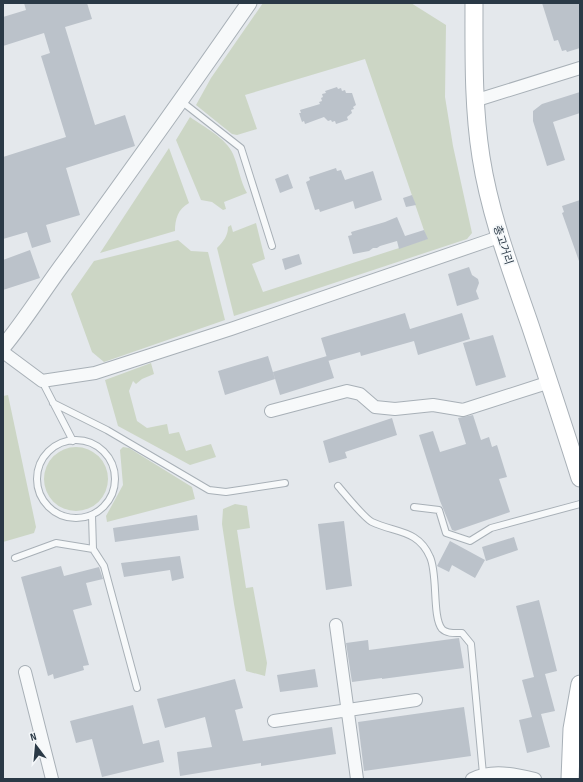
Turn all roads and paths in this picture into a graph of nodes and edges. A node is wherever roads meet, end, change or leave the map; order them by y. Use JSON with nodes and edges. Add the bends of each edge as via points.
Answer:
{"nodes":[{"id":1,"x":249,"y":3,"type":"edge"},
{"id":2,"x":474,"y":3,"type":"edge"},
{"id":3,"x":580,"y":68,"type":"edge"},
{"id":4,"x":181,"y":101,"type":"junction"},
{"id":5,"x":474,"y":101,"type":"junction"},
{"id":6,"x":499,"y":237,"type":"junction"},
{"id":7,"x":272,"y":246,"type":"dead end"},
{"id":8,"x":3,"y":347,"type":"edge"},
{"id":9,"x":3,"y":352,"type":"edge"},
{"id":10,"x":42,"y":381,"type":"junction"},
{"id":11,"x":550,"y":382,"type":"junction"},
{"id":12,"x":53,"y":403,"type":"junction"},
{"id":13,"x":271,"y":412,"type":"dead end"},
{"id":14,"x":73,"y":441,"type":"junction"},
{"id":15,"x":580,"y":478,"type":"edge"},
{"id":16,"x":285,"y":483,"type":"dead end"},
{"id":17,"x":338,"y":486,"type":"dead end"},
{"id":18,"x":580,"y":504,"type":"edge"},
{"id":19,"x":414,"y":507,"type":"dead end"},
{"id":20,"x":92,"y":514,"type":"junction"},
{"id":21,"x":93,"y":549,"type":"junction"},
{"id":22,"x":16,"y":558,"type":"dead end"},
{"id":23,"x":336,"y":625,"type":"dead end"},
{"id":24,"x":25,"y":672,"type":"dead end"},
{"id":25,"x":580,"y":684,"type":"edge"},
{"id":26,"x":137,"y":688,"type":"dead end"},
{"id":27,"x":416,"y":700,"type":"dead end"},
{"id":28,"x":348,"y":710,"type":"junction"},
{"id":29,"x":274,"y":721,"type":"dead end"},
{"id":30,"x":573,"y":771,"type":"edge"},
{"id":31,"x":483,"y":774,"type":"junction"},
{"id":32,"x":52,"y":779,"type":"edge"},
{"id":33,"x":357,"y":779,"type":"edge"},
{"id":34,"x":472,"y":779,"type":"edge"},
{"id":35,"x":535,"y":779,"type":"edge"}],
"edges":[{"from":1,"to":4,"type":"street"},
{"from":2,"to":5,"type":"main road","name":"총고거리"},
{"from":3,"to":5,"type":"street"},
{"from":4,"to":7,"type":"lane","via":[[241,148]]},
{"from":4,"to":8,"type":"street","via":[[27,318]]},
{"from":5,"to":6,"type":"main road","name":"총고거리","via":[[481,157]]},
{"from":6,"to":10,"type":"street","via":[[231,329],[102,370]]},
{"from":6,"to":11,"type":"main road","name":"총고거리"},
{"from":9,"to":10,"type":"street"},
{"from":10,"to":12,"type":"lane"},
{"from":11,"to":13,"type":"street","via":[[463,410],[433,405],[395,409],[375,407],[360,394],[347,391]]},
{"from":11,"to":15,"type":"main road","name":"총고거리"},
{"from":12,"to":14,"type":"lane"},
{"from":12,"to":16,"type":"lane","via":[[107,430],[209,490],[226,492]]},
{"from":14,"to":20,"type":"lane","via":[[84,441],[103,451],[114,469],[115,480],[111,496],[101,509]]},
{"from":14,"to":20,"type":"lane","via":[[62,443],[45,456],[38,471],[38,488],[46,503],[59,514],[81,518]]},
{"from":17,"to":31,"type":"lane","via":[[370,522],[417,538],[431,558],[436,586],[437,617],[442,629],[450,633],[462,633],[470,644]]},
{"from":18,"to":19,"type":"lane","via":[[491,528],[470,541],[446,533],[439,510]]},
{"from":20,"to":21,"type":"lane"},
{"from":21,"to":22,"type":"lane","via":[[56,543]]},
{"from":21,"to":26,"type":"lane","via":[[104,566]]},
{"from":23,"to":28,"type":"street"},
{"from":24,"to":32,"type":"street"},
{"from":25,"to":30,"type":"main road","via":[[572,729]]},
{"from":27,"to":28,"type":"street"},
{"from":28,"to":29,"type":"street"},
{"from":28,"to":33,"type":"street"},
{"from":31,"to":34,"type":"street"},
{"from":31,"to":35,"type":"street","via":[[512,773]]}]}
